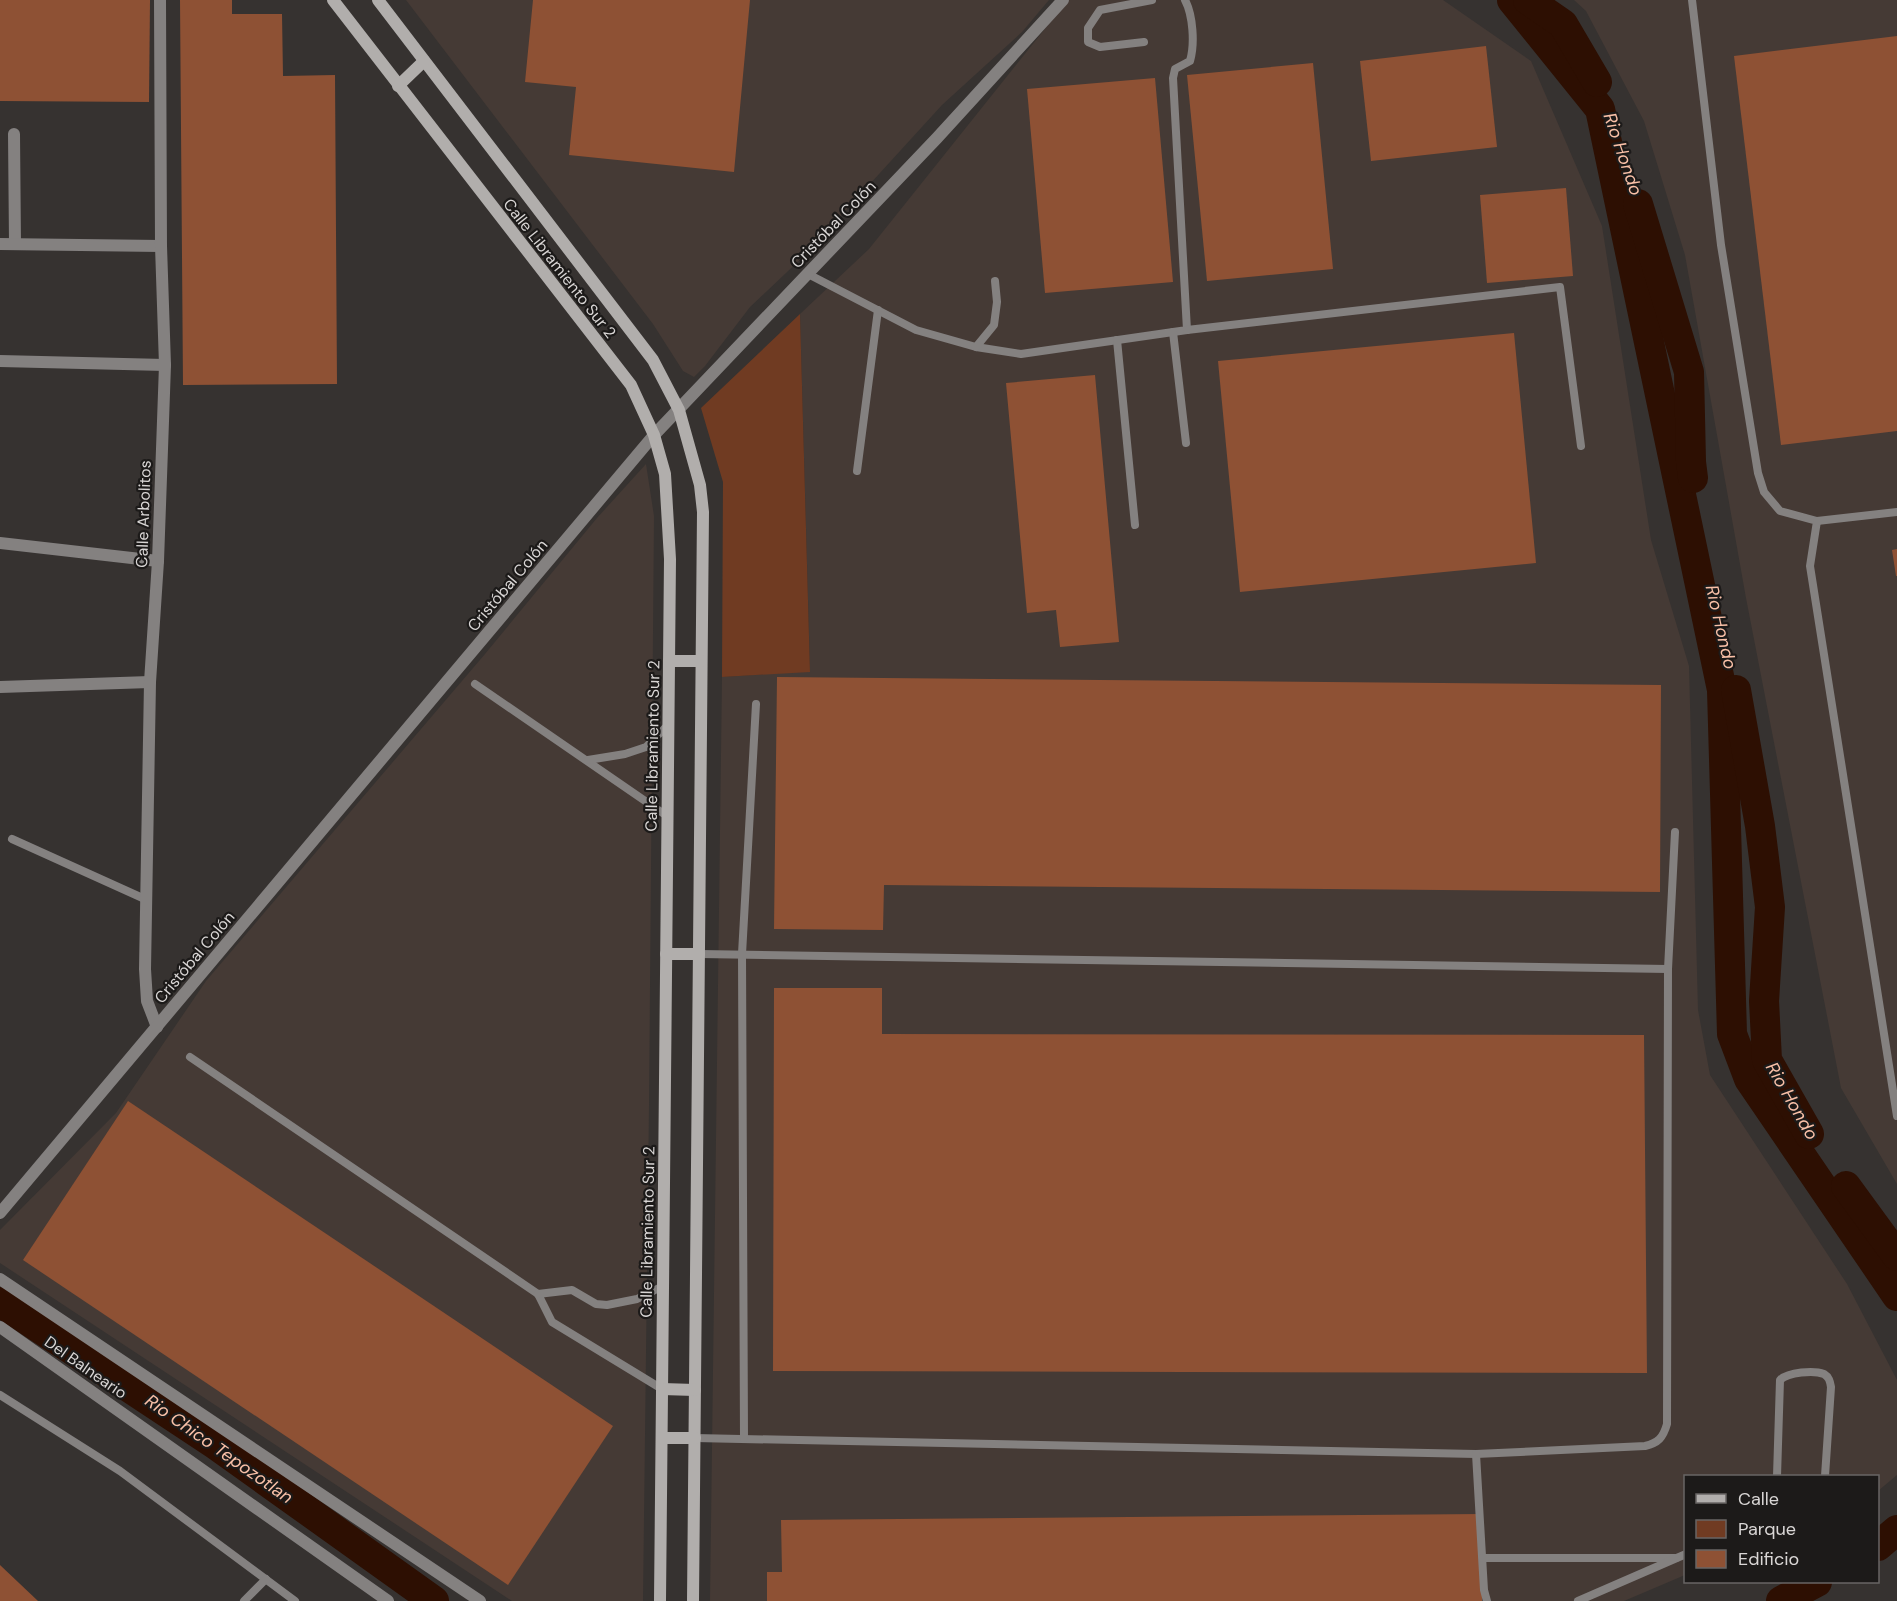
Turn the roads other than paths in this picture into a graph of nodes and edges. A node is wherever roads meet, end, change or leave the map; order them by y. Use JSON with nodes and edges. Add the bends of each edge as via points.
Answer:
{"nodes":[{"id":1,"x":160,"y":0,"type":"edge"},
{"id":2,"x":333,"y":0,"type":"edge"},
{"id":3,"x":378,"y":0,"type":"edge"},
{"id":4,"x":1063,"y":0,"type":"edge"},
{"id":5,"x":1152,"y":0,"type":"edge"},
{"id":6,"x":1185,"y":0,"type":"edge"},
{"id":7,"x":1692,"y":0,"type":"edge"},
{"id":8,"x":1144,"y":42,"type":"dead end"},
{"id":9,"x":424,"y":62,"type":"junction"},
{"id":10,"x":398,"y":86,"type":"junction"},
{"id":11,"x":14,"y":134,"type":"dead end"},
{"id":12,"x":0,"y":244,"type":"edge"},
{"id":13,"x":15,"y":244,"type":"junction"},
{"id":14,"x":161,"y":246,"type":"junction"},
{"id":15,"x":808,"y":274,"type":"junction"},
{"id":16,"x":995,"y":281,"type":"dead end"},
{"id":17,"x":878,"y":310,"type":"junction"},
{"id":18,"x":1187,"y":330,"type":"junction"},
{"id":19,"x":1173,"y":332,"type":"junction"},
{"id":20,"x":1118,"y":340,"type":"junction"},
{"id":21,"x":976,"y":347,"type":"junction"},
{"id":22,"x":0,"y":361,"type":"edge"},
{"id":23,"x":165,"y":364,"type":"junction"},
{"id":24,"x":679,"y":410,"type":"junction"},
{"id":25,"x":654,"y":435,"type":"junction"},
{"id":26,"x":1186,"y":443,"type":"dead end"},
{"id":27,"x":1581,"y":446,"type":"dead end"},
{"id":28,"x":857,"y":471,"type":"dead end"},
{"id":29,"x":1897,"y":512,"type":"edge"},
{"id":30,"x":1817,"y":521,"type":"junction"},
{"id":31,"x":1135,"y":525,"type":"dead end"},
{"id":32,"x":0,"y":543,"type":"edge"},
{"id":33,"x":158,"y":561,"type":"junction"},
{"id":34,"x":669,"y":661,"type":"junction"},
{"id":35,"x":701,"y":661,"type":"junction"},
{"id":36,"x":150,"y":682,"type":"junction"},
{"id":37,"x":476,"y":684,"type":"dead end"},
{"id":38,"x":0,"y":687,"type":"edge"},
{"id":39,"x":756,"y":704,"type":"dead end"},
{"id":40,"x":668,"y":725,"type":"junction"},
{"id":41,"x":588,"y":760,"type":"junction"},
{"id":42,"x":668,"y":816,"type":"junction"},
{"id":43,"x":1675,"y":832,"type":"dead end"},
{"id":44,"x":12,"y":839,"type":"dead end"},
{"id":45,"x":147,"y":900,"type":"junction"},
{"id":46,"x":666,"y":954,"type":"junction"},
{"id":47,"x":699,"y":954,"type":"junction"},
{"id":48,"x":742,"y":954,"type":"junction"},
{"id":49,"x":1668,"y":969,"type":"junction"},
{"id":50,"x":157,"y":1027,"type":"junction"},
{"id":51,"x":190,"y":1057,"type":"dead end"},
{"id":52,"x":1897,"y":1116,"type":"edge"},
{"id":53,"x":0,"y":1213,"type":"edge"},
{"id":54,"x":0,"y":1279,"type":"edge"},
{"id":55,"x":663,"y":1286,"type":"junction"},
{"id":56,"x":538,"y":1294,"type":"junction"},
{"id":57,"x":0,"y":1327,"type":"edge"},
{"id":58,"x":662,"y":1389,"type":"junction"},
{"id":59,"x":695,"y":1390,"type":"junction"},
{"id":60,"x":0,"y":1395,"type":"edge"},
{"id":61,"x":662,"y":1438,"type":"junction"},
{"id":62,"x":694,"y":1438,"type":"junction"},
{"id":63,"x":744,"y":1438,"type":"junction"},
{"id":64,"x":1476,"y":1454,"type":"junction"},
{"id":65,"x":1776,"y":1475,"type":"edge"},
{"id":66,"x":1825,"y":1475,"type":"edge"},
{"id":67,"x":1684,"y":1555,"type":"edge"},
{"id":68,"x":1483,"y":1558,"type":"junction"},
{"id":69,"x":1676,"y":1558,"type":"junction"},
{"id":70,"x":266,"y":1579,"type":"junction"},
{"id":71,"x":244,"y":1601,"type":"edge"},
{"id":72,"x":295,"y":1601,"type":"edge"},
{"id":73,"x":388,"y":1601,"type":"edge"},
{"id":74,"x":480,"y":1601,"type":"edge"},
{"id":75,"x":660,"y":1601,"type":"edge"},
{"id":76,"x":693,"y":1601,"type":"edge"},
{"id":77,"x":1487,"y":1601,"type":"edge"},
{"id":78,"x":1578,"y":1601,"type":"edge"}],
"edges":[{"from":1,"to":14,"type":"street","name":"Calle Arbolitos"},
{"from":2,"to":10,"type":"main road","name":"Calle Libramiento Sur 2"},
{"from":3,"to":9,"type":"main road","name":"Calle Libramiento Sur 2"},
{"from":4,"to":15,"type":"street","name":"Cristóbal Colón"},
{"from":5,"to":8,"type":"lane","via":[[1100,10],[1088,28],[1088,42],[1100,47]]},
{"from":6,"to":18,"type":"lane","via":[[1192,52],[1190,61],[1175,69],[1173,78]]},
{"from":7,"to":30,"type":"lane","via":[[1721,246],[1758,472],[1764,492],[1780,512]]},
{"from":9,"to":10,"type":"main road"},
{"from":9,"to":24,"type":"main road","name":"Calle Libramiento Sur 2","via":[[653,360]]},
{"from":10,"to":25,"type":"main road","name":"Calle Libramiento Sur 2","via":[[631,385]]},
{"from":11,"to":13,"type":"street"},
{"from":12,"to":13,"type":"street"},
{"from":13,"to":14,"type":"street"},
{"from":14,"to":23,"type":"street","name":"Calle Arbolitos"},
{"from":15,"to":17,"type":"lane"},
{"from":15,"to":24,"type":"street","name":"Cristóbal Colón"},
{"from":16,"to":21,"type":"lane","via":[[994,325]]},
{"from":17,"to":21,"type":"lane","via":[[916,330]]},
{"from":17,"to":28,"type":"lane"},
{"from":18,"to":19,"type":"lane"},
{"from":18,"to":27,"type":"lane","via":[[1560,287]]},
{"from":19,"to":20,"type":"lane"},
{"from":19,"to":26,"type":"lane"},
{"from":20,"to":21,"type":"lane","via":[[1021,354]]},
{"from":20,"to":31,"type":"lane"},
{"from":22,"to":23,"type":"street"},
{"from":23,"to":33,"type":"street","name":"Calle Arbolitos"},
{"from":24,"to":25,"type":"street","name":"Cristóbal Colón"},
{"from":24,"to":35,"type":"main road","name":"Calle Libramiento Sur 2","via":[[701,494]]},
{"from":25,"to":34,"type":"main road","name":"Calle Libramiento Sur 2","via":[[667,495]]},
{"from":25,"to":50,"type":"street","name":"Cristóbal Colón"},
{"from":29,"to":30,"type":"lane"},
{"from":30,"to":52,"type":"lane","via":[[1810,566]]},
{"from":32,"to":33,"type":"street"},
{"from":33,"to":36,"type":"street","name":"Calle Arbolitos"},
{"from":34,"to":35,"type":"main road"},
{"from":34,"to":40,"type":"main road","name":"Calle Libramiento Sur 2"},
{"from":35,"to":47,"type":"main road","name":"Calle Libramiento Sur 2"},
{"from":36,"to":38,"type":"street"},
{"from":36,"to":45,"type":"street","name":"Calle Arbolitos"},
{"from":37,"to":41,"type":"lane"},
{"from":39,"to":48,"type":"lane"},
{"from":40,"to":41,"type":"lane","via":[[646,747]]},
{"from":40,"to":42,"type":"main road","name":"Calle Libramiento Sur 2"},
{"from":41,"to":42,"type":"lane"},
{"from":42,"to":46,"type":"main road","name":"Calle Libramiento Sur 2"},
{"from":43,"to":49,"type":"lane"},
{"from":44,"to":45,"type":"lane"},
{"from":45,"to":50,"type":"street","name":"Calle Arbolitos","via":[[147,1001]]},
{"from":46,"to":47,"type":"main road"},
{"from":46,"to":55,"type":"main road","name":"Calle Libramiento Sur 2"},
{"from":47,"to":48,"type":"lane"},
{"from":47,"to":59,"type":"main road","name":"Calle Libramiento Sur 2"},
{"from":48,"to":49,"type":"lane"},
{"from":48,"to":63,"type":"lane"},
{"from":49,"to":64,"type":"lane","via":[[1664,1435],[1645,1446]]},
{"from":50,"to":53,"type":"street","name":"Cristóbal Colón"},
{"from":51,"to":56,"type":"lane"},
{"from":54,"to":74,"type":"street"},
{"from":55,"to":56,"type":"lane","via":[[637,1299],[607,1305],[596,1304],[572,1290]]},
{"from":55,"to":58,"type":"main road","name":"Calle Libramiento Sur 2"},
{"from":56,"to":58,"type":"lane","via":[[552,1322]]},
{"from":57,"to":73,"type":"street","name":"Del Balneario"},
{"from":58,"to":59,"type":"main road"},
{"from":58,"to":61,"type":"main road","name":"Calle Libramiento Sur 2"},
{"from":59,"to":62,"type":"main road","name":"Calle Libramiento Sur 2"},
{"from":60,"to":70,"type":"lane","via":[[120,1471]]},
{"from":61,"to":62,"type":"main road"},
{"from":61,"to":75,"type":"main road","name":"Calle Libramiento Sur 2"},
{"from":62,"to":63,"type":"lane"},
{"from":62,"to":76,"type":"main road","name":"Calle Libramiento Sur 2"},
{"from":63,"to":64,"type":"lane"},
{"from":64,"to":68,"type":"lane"},
{"from":65,"to":66,"type":"lane","via":[[1780,1380],[1791,1373],[1819,1373],[1830,1380],[1831,1387]]},
{"from":67,"to":69,"type":"lane"},
{"from":68,"to":69,"type":"lane"},
{"from":68,"to":77,"type":"lane"},
{"from":69,"to":78,"type":"lane"},
{"from":70,"to":71,"type":"lane"},
{"from":70,"to":72,"type":"lane"}]}
